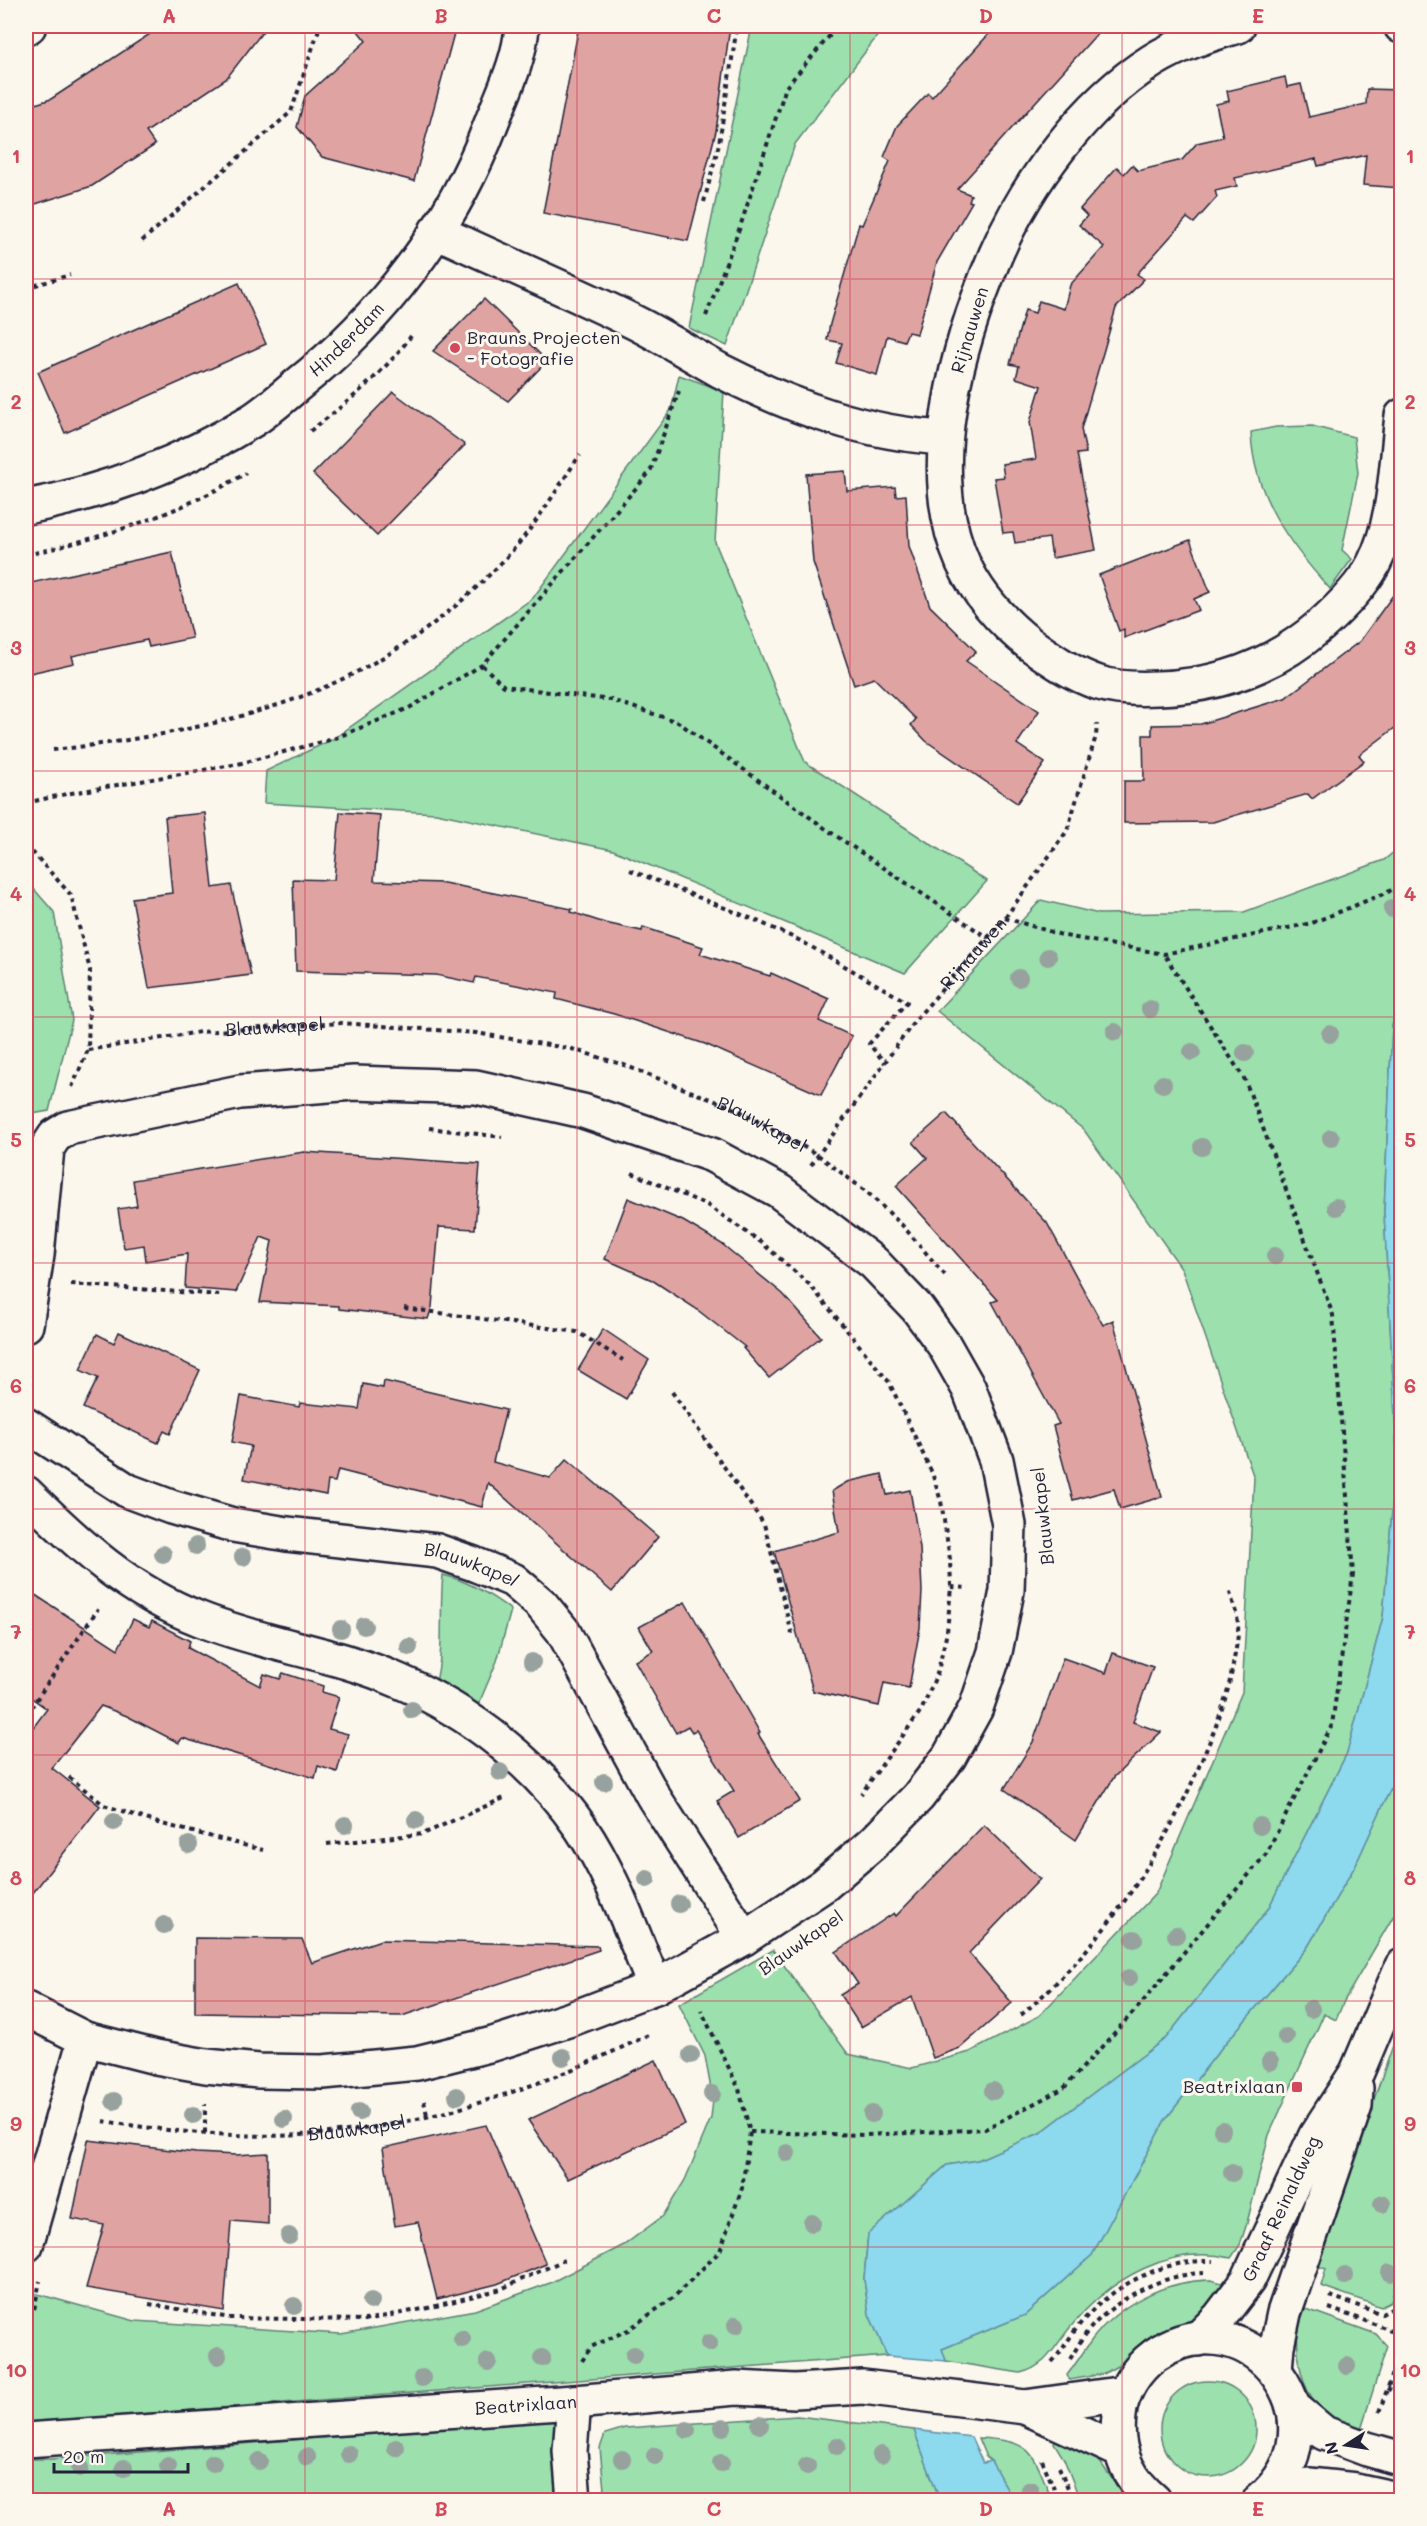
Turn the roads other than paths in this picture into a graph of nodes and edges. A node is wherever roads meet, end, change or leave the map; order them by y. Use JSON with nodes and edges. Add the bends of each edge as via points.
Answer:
{"nodes":[{"id":1,"x":29,"y":26,"type":"edge"},
{"id":2,"x":522,"y":26,"type":"edge"},
{"id":3,"x":1238,"y":26,"type":"edge"},
{"id":4,"x":26,"y":28,"type":"edge"},
{"id":5,"x":436,"y":231,"type":"junction"},
{"id":6,"x":1401,"y":416,"type":"edge"},
{"id":7,"x":945,"y":438,"type":"junction"},
{"id":8,"x":26,"y":507,"type":"edge"},
{"id":9,"x":26,"y":1325,"type":"edge"},
{"id":10,"x":26,"y":1425,"type":"edge"},
{"id":11,"x":26,"y":1493,"type":"edge"},
{"id":12,"x":744,"y":1938,"type":"junction"},
{"id":13,"x":1401,"y":1966,"type":"edge"},
{"id":14,"x":655,"y":1988,"type":"junction"},
{"id":15,"x":26,"y":2009,"type":"edge"},
{"id":16,"x":85,"y":2038,"type":"junction"},
{"id":17,"x":1357,"y":2072,"type":"junction"},
{"id":18,"x":26,"y":2245,"type":"edge"},
{"id":19,"x":1198,"y":2339,"type":"junction"},
{"id":20,"x":1275,"y":2370,"type":"junction"},
{"id":21,"x":1125,"y":2393,"type":"junction"},
{"id":22,"x":574,"y":2402,"type":"junction"},
{"id":23,"x":1017,"y":2406,"type":"junction"},
{"id":24,"x":1294,"y":2408,"type":"junction"},
{"id":25,"x":26,"y":2440,"type":"edge"},
{"id":26,"x":1120,"y":2451,"type":"junction"},
{"id":27,"x":1401,"y":2459,"type":"edge"},
{"id":28,"x":1266,"y":2495,"type":"edge"},
{"id":29,"x":574,"y":2500,"type":"edge"},
{"id":30,"x":1154,"y":2500,"type":"edge"},
{"id":31,"x":1401,"y":2500,"type":"edge"}],
"edges":[{"from":1,"to":4,"type":"street"},
{"from":2,"to":5,"type":"street","name":"Hinderdam","via":[[516,60],[482,148],[463,190]]},
{"from":3,"to":7,"type":"street","name":"Rijnauwen","via":[[1174,49],[1129,78],[1108,95],[1045,168],[1004,236],[970,316]]},
{"from":5,"to":7,"type":"street","via":[[556,284],[806,410],[908,436]]},
{"from":5,"to":8,"type":"street","name":"Hinderdam","via":[[369,321],[334,356],[255,419],[156,469]]},
{"from":6,"to":7,"type":"street","name":"Rijnauwen","via":[[1386,531],[1372,566],[1341,607],[1278,657],[1249,671],[1182,687],[1128,688],[1100,683],[1073,671],[1022,638],[998,616],[971,578],[954,534]]},
{"from":9,"to":12,"type":"street","name":"Blauwkapel","via":[[47,1148],[55,1136],[68,1128],[240,1092],[354,1083],[476,1087],[583,1111],[642,1130],[712,1155],[787,1197],[874,1263],[944,1345],[969,1389],[996,1460],[1009,1525],[1007,1591],[995,1652],[976,1708],[949,1757],[918,1797],[873,1843],[824,1885]]},
{"from":10,"to":12,"type":"street","name":"Blauwkapel","via":[[128,1491],[171,1507],[233,1525],[437,1551],[513,1580],[541,1604],[562,1631],[653,1796]]},
{"from":11,"to":14,"type":"street","via":[[77,1544],[119,1577],[199,1619],[399,1681],[485,1731],[531,1768],[580,1826],[606,1867]]},
{"from":12,"to":14,"type":"street","name":"Blauwkapel"},
{"from":13,"to":17,"type":"street","name":"Graaf Reinaldweg"},
{"from":14,"to":16,"type":"street","name":"Blauwkapel","via":[[493,2044],[417,2063],[322,2072],[206,2066]]},
{"from":15,"to":16,"type":"street","name":"Blauwkapel"},
{"from":16,"to":18,"type":"street"},
{"from":17,"to":19,"type":"street","name":"Graaf Reinaldweg","via":[[1316,2134],[1248,2280]]},
{"from":17,"to":20,"type":"street","name":"Graaf Reinaldweg","via":[[1355,2106],[1284,2313]]},
{"from":19,"to":20,"type":"street","via":[[1232,2342]]},
{"from":19,"to":21,"type":"street","via":[[1168,2348],[1149,2359]]},
{"from":20,"to":24,"type":"street"},
{"from":21,"to":23,"type":"street","name":"Beatrixlaan"},
{"from":21,"to":26,"type":"street","via":[[1118,2422]]},
{"from":22,"to":23,"type":"street","name":"Beatrixlaan","via":[[736,2388],[795,2391],[863,2387]]},
{"from":22,"to":25,"type":"street","name":"Beatrixlaan"},
{"from":22,"to":29,"type":"street","via":[[570,2451]]},
{"from":23,"to":26,"type":"street","name":"Beatrixlaan"},
{"from":24,"to":27,"type":"street","via":[[1324,2433]]},
{"from":24,"to":28,"type":"street","via":[[1297,2430],[1293,2452],[1285,2472]]},
{"from":26,"to":30,"type":"street","via":[[1136,2483]]},
{"from":28,"to":31,"type":"street","via":[[1309,2486],[1356,2490]]}]}
